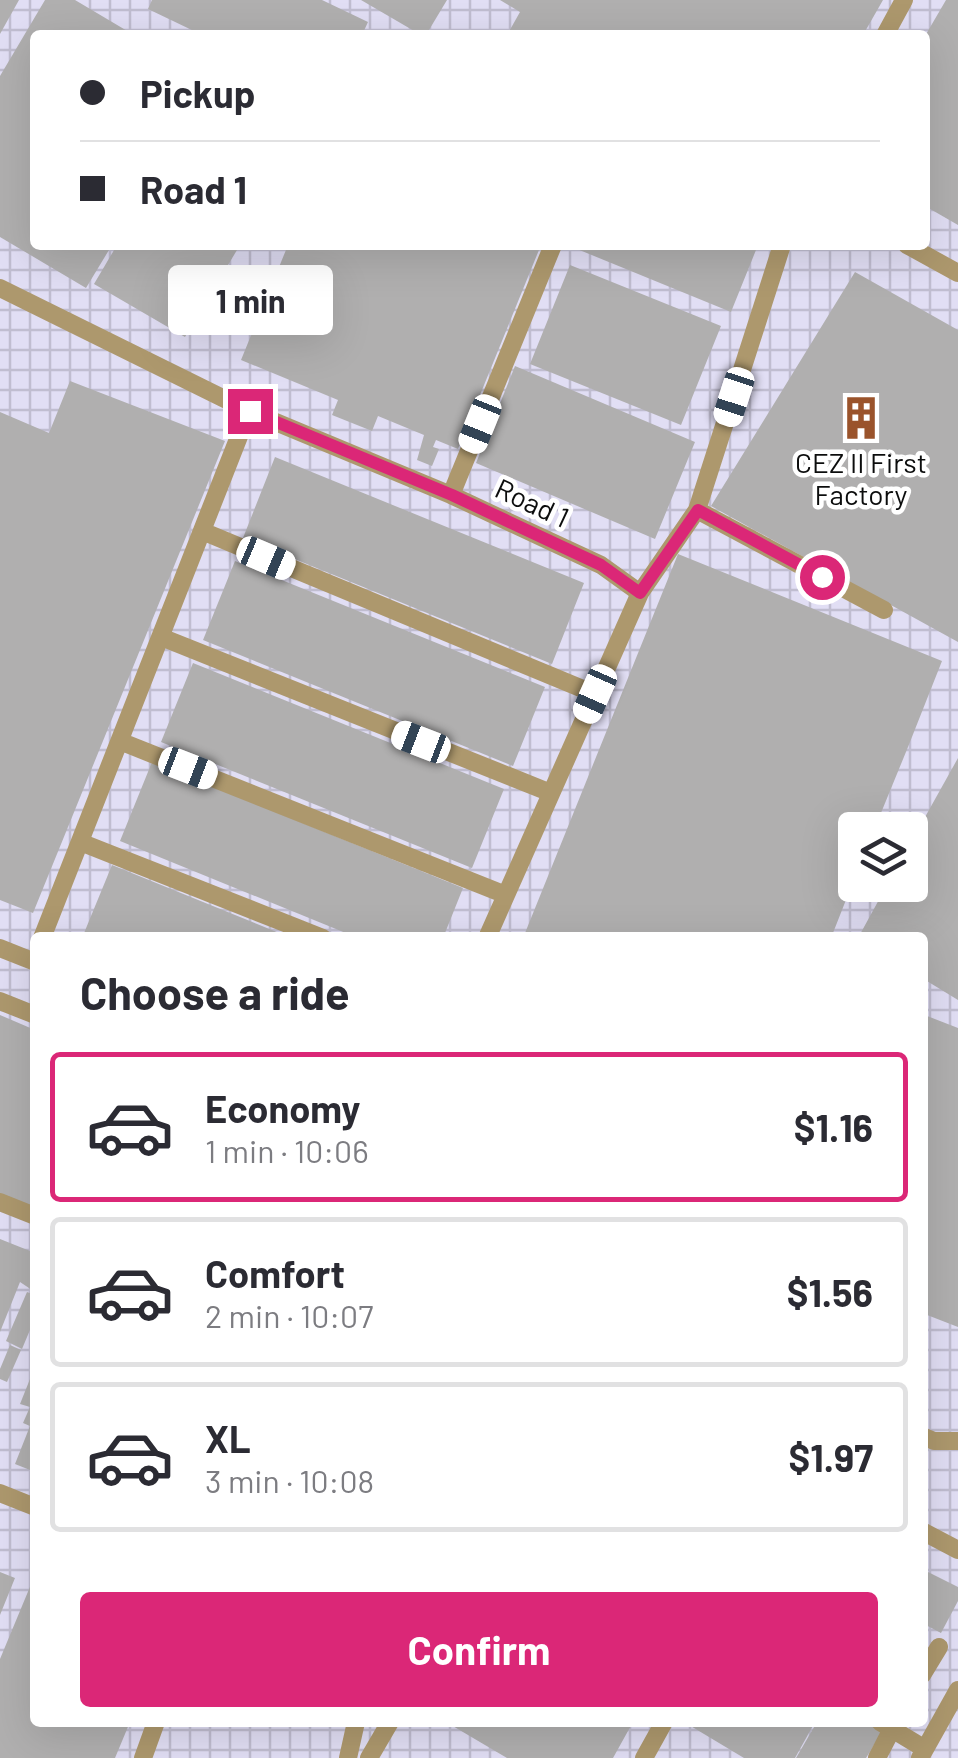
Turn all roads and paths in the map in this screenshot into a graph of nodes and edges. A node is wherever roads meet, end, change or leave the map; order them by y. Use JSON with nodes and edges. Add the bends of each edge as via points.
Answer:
{"nodes":[{"id":1,"x":904,"y":0,"type":"edge"},
{"id":2,"x":888,"y":30,"type":"edge"},
{"id":3,"x":551,"y":250,"type":"edge"},
{"id":4,"x":780,"y":250,"type":"edge"},
{"id":5,"x":916,"y":250,"type":"edge"},
{"id":6,"x":958,"y":274,"type":"edge"},
{"id":7,"x":0,"y":288,"type":"edge"},
{"id":8,"x":250,"y":411,"type":"junction"},
{"id":9,"x":452,"y":495,"type":"junction"},
{"id":10,"x":698,"y":510,"type":"junction"},
{"id":11,"x":202,"y":532,"type":"junction"},
{"id":12,"x":640,"y":593,"type":"junction"},
{"id":13,"x":884,"y":610,"type":"dead end"},
{"id":14,"x":161,"y":637,"type":"junction"},
{"id":15,"x":595,"y":694,"type":"junction"},
{"id":16,"x":122,"y":742,"type":"junction"},
{"id":17,"x":551,"y":793,"type":"junction"},
{"id":18,"x":80,"y":842,"type":"junction"},
{"id":19,"x":506,"y":895,"type":"junction"},
{"id":20,"x":44,"y":932,"type":"edge"},
{"id":21,"x":309,"y":932,"type":"edge"},
{"id":22,"x":490,"y":932,"type":"edge"},
{"id":23,"x":0,"y":948,"type":"edge"},
{"id":24,"x":30,"y":959,"type":"edge"},
{"id":25,"x":0,"y":1000,"type":"edge"},
{"id":26,"x":30,"y":1013,"type":"edge"},
{"id":27,"x":0,"y":1202,"type":"edge"},
{"id":28,"x":30,"y":1214,"type":"edge"},
{"id":29,"x":928,"y":1439,"type":"edge"},
{"id":30,"x":958,"y":1441,"type":"edge"},
{"id":31,"x":0,"y":1493,"type":"edge"},
{"id":32,"x":30,"y":1505,"type":"edge"},
{"id":33,"x":928,"y":1534,"type":"edge"},
{"id":34,"x":958,"y":1550,"type":"edge"},
{"id":35,"x":938,"y":1647,"type":"dead end"},
{"id":36,"x":928,"y":1664,"type":"edge"},
{"id":37,"x":958,"y":1690,"type":"edge"},
{"id":38,"x":154,"y":1727,"type":"edge"},
{"id":39,"x":355,"y":1727,"type":"edge"},
{"id":40,"x":387,"y":1727,"type":"edge"},
{"id":41,"x":661,"y":1727,"type":"edge"},
{"id":42,"x":888,"y":1727,"type":"edge"},
{"id":43,"x":891,"y":1727,"type":"edge"},
{"id":44,"x":923,"y":1753,"type":"edge"},
{"id":45,"x":142,"y":1758,"type":"edge"},
{"id":46,"x":348,"y":1758,"type":"edge"},
{"id":47,"x":369,"y":1758,"type":"edge"},
{"id":48,"x":644,"y":1758,"type":"edge"},
{"id":49,"x":876,"y":1758,"type":"edge"}],
"edges":[{"from":1,"to":2,"type":"street"},
{"from":3,"to":9,"type":"street"},
{"from":4,"to":10,"type":"street"},
{"from":5,"to":6,"type":"street"},
{"from":7,"to":8,"type":"street","name":"Road 1"},
{"from":8,"to":9,"type":"street","name":"Road 1"},
{"from":8,"to":11,"type":"street"},
{"from":9,"to":12,"type":"street","name":"Road 1","via":[[601,565]]},
{"from":10,"to":12,"type":"street"},
{"from":10,"to":13,"type":"street"},
{"from":11,"to":14,"type":"street"},
{"from":11,"to":15,"type":"street"},
{"from":12,"to":15,"type":"street"},
{"from":14,"to":16,"type":"street"},
{"from":14,"to":17,"type":"street"},
{"from":15,"to":17,"type":"street"},
{"from":16,"to":18,"type":"street"},
{"from":16,"to":19,"type":"street"},
{"from":17,"to":19,"type":"street"},
{"from":18,"to":20,"type":"street"},
{"from":18,"to":21,"type":"street"},
{"from":19,"to":22,"type":"street"},
{"from":23,"to":24,"type":"street"},
{"from":25,"to":26,"type":"street"},
{"from":27,"to":28,"type":"street"},
{"from":29,"to":30,"type":"street"},
{"from":31,"to":32,"type":"street"},
{"from":33,"to":34,"type":"street"},
{"from":35,"to":36,"type":"street"},
{"from":37,"to":44,"type":"street"},
{"from":38,"to":45,"type":"street"},
{"from":39,"to":46,"type":"street"},
{"from":40,"to":47,"type":"street"},
{"from":41,"to":48,"type":"street"},
{"from":42,"to":49,"type":"street"},
{"from":43,"to":44,"type":"street"}]}
